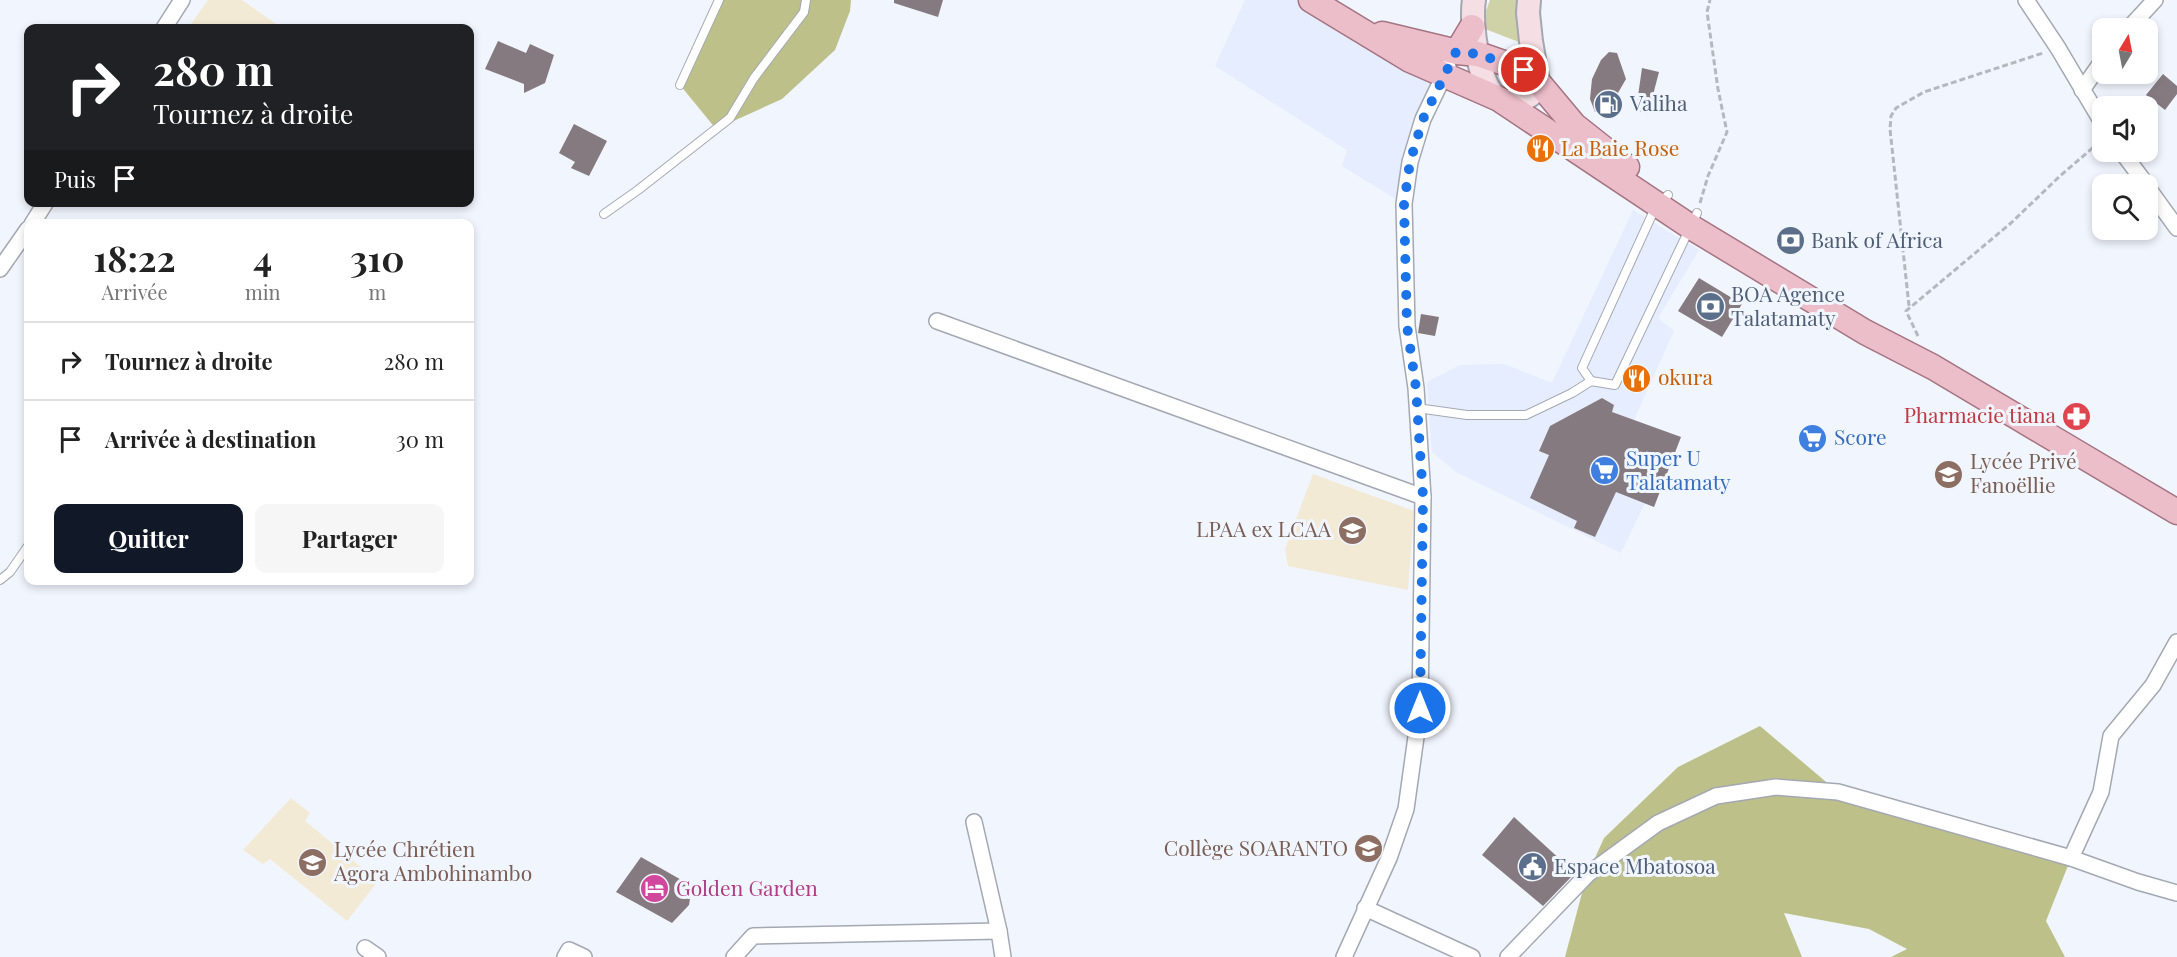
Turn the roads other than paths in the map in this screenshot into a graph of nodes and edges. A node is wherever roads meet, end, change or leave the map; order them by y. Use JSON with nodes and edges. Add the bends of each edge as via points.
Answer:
{"nodes":[{"id":1,"x":182,"y":0,"type":"edge"},
{"id":2,"x":719,"y":0,"type":"edge"},
{"id":3,"x":806,"y":0,"type":"edge"},
{"id":4,"x":1311,"y":0,"type":"edge"},
{"id":5,"x":1474,"y":0,"type":"edge"},
{"id":6,"x":1529,"y":0,"type":"edge"},
{"id":7,"x":2026,"y":0,"type":"edge"},
{"id":8,"x":2155,"y":0,"type":"edge"},
{"id":9,"x":2138,"y":18,"type":"edge"},
{"id":10,"x":167,"y":24,"type":"edge"},
{"id":11,"x":1354,"y":27,"type":"junction"},
{"id":12,"x":1472,"y":27,"type":"joint"},
{"id":13,"x":1467,"y":53,"type":"junction"},
{"id":14,"x":1443,"y":76,"type":"junction"},
{"id":15,"x":2092,"y":76,"type":"edge"},
{"id":16,"x":1538,"y":82,"type":"junction"},
{"id":17,"x":680,"y":85,"type":"dead end"},
{"id":18,"x":2082,"y":90,"type":"junction"},
{"id":19,"x":1499,"y":99,"type":"junction"},
{"id":20,"x":2092,"y":106,"type":"edge"},
{"id":21,"x":1662,"y":200,"type":"junction"},
{"id":22,"x":2158,"y":201,"type":"edge"},
{"id":23,"x":604,"y":214,"type":"dead end"},
{"id":24,"x":1694,"y":220,"type":"junction"},
{"id":25,"x":2177,"y":228,"type":"edge"},
{"id":26,"x":24,"y":235,"type":"edge"},
{"id":27,"x":0,"y":270,"type":"edge"},
{"id":28,"x":938,"y":321,"type":"dead end"},
{"id":29,"x":1591,"y":381,"type":"junction"},
{"id":30,"x":1417,"y":408,"type":"junction"},
{"id":31,"x":1423,"y":497,"type":"junction"},
{"id":32,"x":2177,"y":512,"type":"edge"},
{"id":33,"x":24,"y":552,"type":"edge"},
{"id":34,"x":0,"y":579,"type":"edge"},
{"id":35,"x":2177,"y":642,"type":"edge"},
{"id":36,"x":974,"y":822,"type":"dead end"},
{"id":37,"x":2071,"y":858,"type":"junction"},
{"id":38,"x":2177,"y":893,"type":"edge"},
{"id":39,"x":1365,"y":908,"type":"junction"},
{"id":40,"x":999,"y":931,"type":"junction"},
{"id":41,"x":365,"y":948,"type":"dead end"},
{"id":42,"x":378,"y":957,"type":"edge"},
{"id":43,"x":565,"y":957,"type":"edge"},
{"id":44,"x":584,"y":957,"type":"edge"},
{"id":45,"x":734,"y":957,"type":"edge"},
{"id":46,"x":1003,"y":957,"type":"edge"},
{"id":47,"x":1344,"y":957,"type":"edge"},
{"id":48,"x":1472,"y":957,"type":"edge"},
{"id":49,"x":1508,"y":957,"type":"edge"}],
"edges":[{"from":1,"to":10,"type":"street"},
{"from":2,"to":17,"type":"lane"},
{"from":3,"to":23,"type":"lane","via":[[804,12],[754,78],[730,118]]},
{"from":4,"to":11,"type":"main road"},
{"from":5,"to":12,"type":"main road"},
{"from":6,"to":16,"type":"main road"},
{"from":7,"to":18,"type":"street"},
{"from":8,"to":9,"type":"street"},
{"from":11,"to":13,"type":"main road"},
{"from":11,"to":14,"type":"main road"},
{"from":12,"to":13,"type":"main road"},
{"from":13,"to":14,"type":"street"},
{"from":13,"to":16,"type":"main road","via":[[1524,70]]},
{"from":13,"to":19,"type":"main road"},
{"from":14,"to":19,"type":"main road"},
{"from":14,"to":30,"type":"street","via":[[1423,119],[1410,162],[1404,204],[1407,326]]},
{"from":15,"to":18,"type":"street"},
{"from":16,"to":19,"type":"main road","via":[[1533,94],[1526,98]]},
{"from":16,"to":21,"type":"main road","via":[[1574,125]]},
{"from":18,"to":20,"type":"street"},
{"from":19,"to":21,"type":"main road"},
{"from":21,"to":24,"type":"main road"},
{"from":21,"to":29,"type":"lane","via":[[1582,368]]},
{"from":22,"to":25,"type":"street"},
{"from":24,"to":29,"type":"lane","via":[[1614,385]]},
{"from":24,"to":32,"type":"main road","via":[[1876,322],[1933,367]]},
{"from":26,"to":27,"type":"street"},
{"from":28,"to":31,"type":"street"},
{"from":29,"to":30,"type":"lane","via":[[1526,415],[1467,415]]},
{"from":30,"to":31,"type":"street"},
{"from":31,"to":39,"type":"street","via":[[1420,708],[1408,798],[1389,858]]},
{"from":33,"to":34,"type":"lane"},
{"from":35,"to":37,"type":"street","via":[[2153,685],[2111,736],[2101,792]]},
{"from":36,"to":40,"type":"street"},
{"from":37,"to":38,"type":"street"},
{"from":37,"to":49,"type":"street","via":[[1838,792],[1776,787],[1716,796],[1658,823],[1588,874]]},
{"from":39,"to":47,"type":"street"},
{"from":39,"to":48,"type":"street"},
{"from":40,"to":45,"type":"street","via":[[753,936]]},
{"from":40,"to":46,"type":"street"},
{"from":41,"to":42,"type":"street"},
{"from":43,"to":44,"type":"street","via":[[569,950]]}]}
